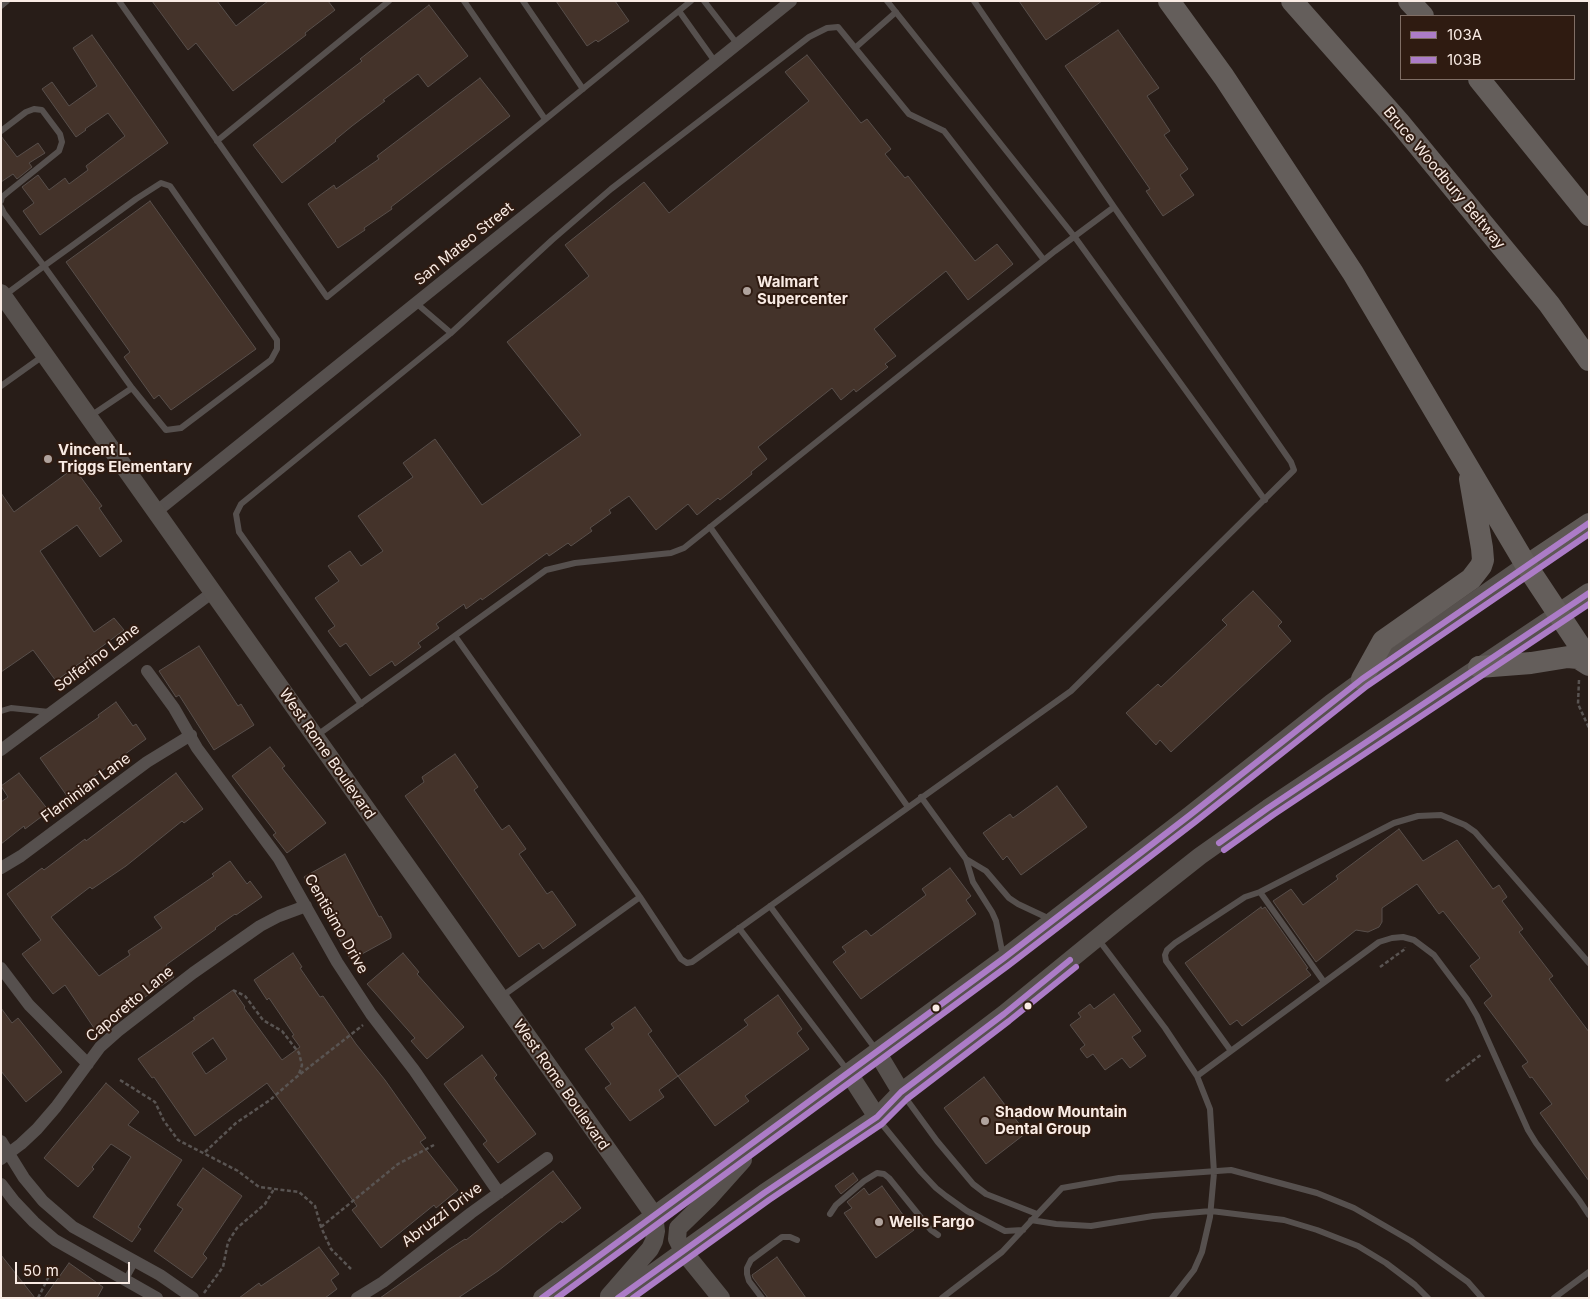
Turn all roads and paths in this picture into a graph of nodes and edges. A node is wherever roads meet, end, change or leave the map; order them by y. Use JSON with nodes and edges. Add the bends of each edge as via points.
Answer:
{"nodes":[{"id":1,"x":7,"y":1,"type":"edge"},
{"id":2,"x":119,"y":1,"type":"edge"},
{"id":3,"x":389,"y":1,"type":"edge"},
{"id":4,"x":464,"y":1,"type":"edge"},
{"id":5,"x":523,"y":1,"type":"edge"},
{"id":6,"x":691,"y":1,"type":"edge"},
{"id":7,"x":704,"y":1,"type":"edge"},
{"id":8,"x":791,"y":1,"type":"edge"},
{"id":9,"x":887,"y":1,"type":"edge"},
{"id":10,"x":974,"y":1,"type":"edge"},
{"id":11,"x":1169,"y":1,"type":"edge"},
{"id":12,"x":1292,"y":1,"type":"edge"},
{"id":13,"x":1409,"y":1,"type":"edge"},
{"id":14,"x":1,"y":6,"type":"edge"},
{"id":15,"x":678,"y":11,"type":"junction"},
{"id":16,"x":896,"y":12,"type":"junction"},
{"id":17,"x":1422,"y":15,"type":"edge"},
{"id":18,"x":738,"y":45,"type":"junction"},
{"id":19,"x":855,"y":48,"type":"junction"},
{"id":20,"x":716,"y":63,"type":"junction"},
{"id":21,"x":1480,"y":80,"type":"edge"},
{"id":22,"x":583,"y":89,"type":"junction"},
{"id":23,"x":545,"y":119,"type":"junction"},
{"id":24,"x":1,"y":131,"type":"edge"},
{"id":25,"x":217,"y":140,"type":"junction"},
{"id":26,"x":1,"y":201,"type":"edge"},
{"id":27,"x":1,"y":207,"type":"edge"},
{"id":28,"x":1114,"y":207,"type":"junction"},
{"id":29,"x":1589,"y":215,"type":"edge"},
{"id":30,"x":1074,"y":236,"type":"junction"},
{"id":31,"x":1044,"y":260,"type":"junction"},
{"id":32,"x":44,"y":266,"type":"junction"},
{"id":33,"x":2,"y":294,"type":"edge"},
{"id":34,"x":416,"y":304,"type":"junction"},
{"id":35,"x":451,"y":334,"type":"junction"},
{"id":36,"x":45,"y":354,"type":"junction"},
{"id":37,"x":1589,"y":360,"type":"edge"},
{"id":38,"x":1,"y":386,"type":"edge"},
{"id":39,"x":132,"y":388,"type":"junction"},
{"id":40,"x":89,"y":417,"type":"junction"},
{"id":41,"x":1467,"y":465,"type":"junction"},
{"id":42,"x":1265,"y":500,"type":"junction"},
{"id":43,"x":156,"y":512,"type":"junction"},
{"id":44,"x":1589,"y":523,"type":"edge"},
{"id":45,"x":710,"y":527,"type":"junction"},
{"id":46,"x":1526,"y":565,"type":"junction"},
{"id":47,"x":213,"y":592,"type":"junction"},
{"id":48,"x":1589,"y":593,"type":"edge"},
{"id":49,"x":1558,"y":614,"type":"junction"},
{"id":50,"x":455,"y":636,"type":"junction"},
{"id":51,"x":1479,"y":667,"type":"junction"},
{"id":52,"x":1585,"y":667,"type":"edge"},
{"id":53,"x":147,"y":671,"type":"dead end"},
{"id":54,"x":1362,"y":679,"type":"junction"},
{"id":55,"x":361,"y":704,"type":"junction"},
{"id":56,"x":1,"y":711,"type":"edge"},
{"id":57,"x":52,"y":712,"type":"junction"},
{"id":58,"x":1589,"y":728,"type":"edge"},
{"id":59,"x":190,"y":735,"type":"junction"},
{"id":60,"x":315,"y":737,"type":"junction"},
{"id":61,"x":1,"y":750,"type":"edge"},
{"id":62,"x":921,"y":797,"type":"junction"},
{"id":63,"x":908,"y":807,"type":"junction"},
{"id":64,"x":966,"y":859,"type":"junction"},
{"id":65,"x":1,"y":868,"type":"edge"},
{"id":66,"x":1260,"y":892,"type":"junction"},
{"id":67,"x":640,"y":897,"type":"junction"},
{"id":68,"x":306,"y":906,"type":"junction"},
{"id":69,"x":770,"y":906,"type":"junction"},
{"id":70,"x":1053,"y":920,"type":"junction"},
{"id":71,"x":739,"y":928,"type":"junction"},
{"id":72,"x":1097,"y":938,"type":"junction"},
{"id":73,"x":1004,"y":958,"type":"junction"},
{"id":74,"x":1589,"y":962,"type":"edge"},
{"id":75,"x":1,"y":968,"type":"edge"},
{"id":76,"x":1324,"y":982,"type":"junction"},
{"id":77,"x":234,"y":990,"type":"dead end"},
{"id":78,"x":500,"y":998,"type":"junction"},
{"id":79,"x":363,"y":1025,"type":"dead end"},
{"id":80,"x":1491,"y":1047,"type":"junction"},
{"id":81,"x":1231,"y":1051,"type":"junction"},
{"id":82,"x":877,"y":1052,"type":"junction"},
{"id":83,"x":88,"y":1064,"type":"junction"},
{"id":84,"x":848,"y":1072,"type":"junction"},
{"id":85,"x":298,"y":1075,"type":"junction"},
{"id":86,"x":1197,"y":1076,"type":"junction"},
{"id":87,"x":120,"y":1080,"type":"dead end"},
{"id":88,"x":1446,"y":1081,"type":"dead end"},
{"id":89,"x":901,"y":1092,"type":"junction"},
{"id":90,"x":877,"y":1117,"type":"junction"},
{"id":91,"x":765,"y":1135,"type":"junction"},
{"id":92,"x":1,"y":1141,"type":"edge"},
{"id":93,"x":434,"y":1145,"type":"dead end"},
{"id":94,"x":205,"y":1152,"type":"junction"},
{"id":95,"x":5,"y":1156,"type":"edge"},
{"id":96,"x":547,"y":1158,"type":"dead end"},
{"id":97,"x":1214,"y":1173,"type":"junction"},
{"id":98,"x":1,"y":1184,"type":"edge"},
{"id":99,"x":274,"y":1189,"type":"junction"},
{"id":100,"x":499,"y":1193,"type":"junction"},
{"id":101,"x":1211,"y":1210,"type":"junction"},
{"id":102,"x":830,"y":1214,"type":"dead end"},
{"id":103,"x":1037,"y":1214,"type":"junction"},
{"id":104,"x":654,"y":1215,"type":"junction"},
{"id":105,"x":1589,"y":1215,"type":"edge"},
{"id":106,"x":1031,"y":1220,"type":"junction"},
{"id":107,"x":322,"y":1228,"type":"junction"},
{"id":108,"x":1023,"y":1230,"type":"junction"},
{"id":109,"x":938,"y":1235,"type":"dead end"},
{"id":110,"x":797,"y":1240,"type":"dead end"},
{"id":111,"x":683,"y":1251,"type":"junction"},
{"id":112,"x":136,"y":1261,"type":"junction"},
{"id":113,"x":351,"y":1269,"type":"dead end"},
{"id":114,"x":52,"y":1270,"type":"dead end"},
{"id":115,"x":1589,"y":1272,"type":"edge"},
{"id":116,"x":126,"y":1279,"type":"junction"},
{"id":117,"x":198,"y":1296,"type":"edge"},
{"id":118,"x":38,"y":1298,"type":"edge"},
{"id":119,"x":156,"y":1298,"type":"edge"},
{"id":120,"x":357,"y":1298,"type":"edge"},
{"id":121,"x":542,"y":1298,"type":"edge"},
{"id":122,"x":608,"y":1298,"type":"edge"},
{"id":123,"x":618,"y":1298,"type":"edge"},
{"id":124,"x":721,"y":1298,"type":"edge"},
{"id":125,"x":762,"y":1298,"type":"edge"},
{"id":126,"x":942,"y":1298,"type":"edge"},
{"id":127,"x":1172,"y":1298,"type":"edge"},
{"id":128,"x":1428,"y":1298,"type":"edge"},
{"id":129,"x":1482,"y":1298,"type":"edge"},
{"id":130,"x":1554,"y":1298,"type":"edge"}],
"edges":[{"from":1,"to":14,"type":"lane"},
{"from":2,"to":25,"type":"lane"},
{"from":3,"to":25,"type":"lane"},
{"from":4,"to":23,"type":"lane"},
{"from":5,"to":22,"type":"lane"},
{"from":6,"to":15,"type":"lane"},
{"from":7,"to":18,"type":"lane"},
{"from":8,"to":18,"type":"street","name":"San Mateo Street"},
{"from":9,"to":16,"type":"lane"},
{"from":10,"to":28,"type":"lane"},
{"from":11,"to":41,"type":"highway","via":[[1229,84],[1353,274]]},
{"from":12,"to":37,"type":"highway","name":"Bruce Woodbury Beltway","via":[[1405,129],[1549,304]]},
{"from":13,"to":17,"type":"highway"},
{"from":15,"to":20,"type":"lane"},
{"from":15,"to":22,"type":"lane"},
{"from":16,"to":19,"type":"lane"},
{"from":16,"to":30,"type":"lane"},
{"from":18,"to":20,"type":"street","name":"San Mateo Street"},
{"from":19,"to":31,"type":"lane","via":[[909,114],[944,131]]},
{"from":19,"to":35,"type":"lane","via":[[838,27],[827,28],[809,37],[611,189]]},
{"from":20,"to":34,"type":"street","name":"San Mateo Street"},
{"from":21,"to":29,"type":"highway"},
{"from":22,"to":23,"type":"lane"},
{"from":23,"to":25,"type":"lane","via":[[327,297]]},
{"from":24,"to":26,"type":"lane","via":[[26,112],[42,110],[60,134],[62,142],[59,151]]},
{"from":27,"to":32,"type":"lane"},
{"from":28,"to":30,"type":"lane"},
{"from":28,"to":42,"type":"lane","via":[[1291,462],[1294,470]]},
{"from":30,"to":31,"type":"lane"},
{"from":30,"to":42,"type":"lane"},
{"from":31,"to":45,"type":"lane"},
{"from":32,"to":33,"type":"lane"},
{"from":32,"to":39,"type":"lane"},
{"from":32,"to":39,"type":"lane","via":[[161,183],[170,186],[277,340],[278,348],[271,360],[181,428],[166,430]]},
{"from":33,"to":36,"type":"main road","name":"West Rome Boulevard"},
{"from":34,"to":35,"type":"lane"},
{"from":34,"to":43,"type":"street","name":"San Mateo Street"},
{"from":35,"to":55,"type":"lane","via":[[241,504],[236,514],[239,532]]},
{"from":36,"to":38,"type":"lane"},
{"from":36,"to":40,"type":"main road","name":"West Rome Boulevard"},
{"from":39,"to":40,"type":"lane"},
{"from":40,"to":43,"type":"main road","name":"West Rome Boulevard"},
{"from":41,"to":46,"type":"highway"},
{"from":41,"to":54,"type":"highway","via":[[1482,548],[1481,566],[1472,579],[1383,641]]},
{"from":42,"to":62,"type":"lane","via":[[1071,691]]},
{"from":43,"to":47,"type":"main road","name":"West Rome Boulevard"},
{"from":44,"to":46,"type":"main road"},
{"from":45,"to":50,"type":"lane","via":[[684,548],[671,553],[575,563],[546,570]]},
{"from":45,"to":63,"type":"lane"},
{"from":46,"to":49,"type":"highway"},
{"from":46,"to":54,"type":"main road"},
{"from":47,"to":57,"type":"street","name":"Solferino Lane"},
{"from":47,"to":60,"type":"main road","name":"West Rome Boulevard"},
{"from":48,"to":49,"type":"main road"},
{"from":49,"to":51,"type":"main road"},
{"from":49,"to":52,"type":"highway"},
{"from":50,"to":55,"type":"lane"},
{"from":50,"to":67,"type":"lane"},
{"from":51,"to":52,"type":"highway","via":[[1531,664],[1568,657],[1578,658]]},
{"from":51,"to":72,"type":"main road","via":[[1261,813],[1186,867]]},
{"from":52,"to":58,"type":"path","via":[[1578,704]]},
{"from":53,"to":59,"type":"street","name":"Centisimo Drive"},
{"from":54,"to":70,"type":"main road"},
{"from":55,"to":60,"type":"lane"},
{"from":56,"to":57,"type":"lane","via":[[11,708]]},
{"from":57,"to":61,"type":"street","name":"Solferino Lane"},
{"from":59,"to":65,"type":"street","name":"Flaminian Lane","via":[[147,762]]},
{"from":59,"to":68,"type":"street","name":"Centisimo Drive","via":[[279,859]]},
{"from":60,"to":78,"type":"main road","name":"West Rome Boulevard"},
{"from":62,"to":63,"type":"lane"},
{"from":62,"to":64,"type":"lane"},
{"from":63,"to":69,"type":"lane"},
{"from":64,"to":70,"type":"lane","via":[[986,872],[1009,898]]},
{"from":64,"to":73,"type":"lane","via":[[972,882],[996,921]]},
{"from":66,"to":74,"type":"lane","via":[[1394,822],[1441,815],[1465,824],[1475,832]]},
{"from":66,"to":76,"type":"lane"},
{"from":66,"to":81,"type":"lane","via":[[1245,897],[1174,943],[1165,955],[1166,961]]},
{"from":67,"to":71,"type":"lane","via":[[681,959],[687,963]]},
{"from":67,"to":78,"type":"lane"},
{"from":68,"to":83,"type":"street","name":"Caporetto Lane","via":[[260,926],[193,973],[118,1031],[100,1047]]},
{"from":68,"to":100,"type":"street","name":"Centisimo Drive","via":[[371,1014],[420,1077]]},
{"from":69,"to":71,"type":"lane"},
{"from":69,"to":82,"type":"lane"},
{"from":70,"to":73,"type":"main road"},
{"from":71,"to":84,"type":"lane"},
{"from":72,"to":86,"type":"lane","via":[[1166,1028]]},
{"from":72,"to":89,"type":"main road"},
{"from":73,"to":82,"type":"main road"},
{"from":75,"to":83,"type":"street","via":[[29,1005]]},
{"from":76,"to":80,"type":"lane","via":[[1379,942],[1403,937],[1414,940],[1434,955],[1468,999]]},
{"from":76,"to":81,"type":"lane"},
{"from":77,"to":85,"type":"path","via":[[245,996],[263,1020],[282,1031],[299,1053],[302,1065]]},
{"from":78,"to":104,"type":"main road","name":"West Rome Boulevard"},
{"from":79,"to":85,"type":"path"},
{"from":80,"to":88,"type":"path"},
{"from":80,"to":105,"type":"lane","via":[[1536,1143]]},
{"from":81,"to":86,"type":"lane"},
{"from":82,"to":84,"type":"main road"},
{"from":82,"to":89,"type":"main road"},
{"from":83,"to":95,"type":"street","name":"Caporetto Lane","via":[[37,1129]]},
{"from":84,"to":90,"type":"main road"},
{"from":84,"to":91,"type":"main road"},
{"from":85,"to":94,"type":"path","via":[[270,1100],[236,1123]]},
{"from":86,"to":97,"type":"lane","via":[[1210,1108]]},
{"from":87,"to":94,"type":"path","via":[[154,1102],[178,1140]]},
{"from":89,"to":90,"type":"main road"},
{"from":89,"to":103,"type":"lane","via":[[973,1184],[986,1194]]},
{"from":90,"to":108,"type":"lane","via":[[921,1172],[946,1196],[1006,1231]]},
{"from":90,"to":111,"type":"main road"},
{"from":91,"to":104,"type":"main road"},
{"from":91,"to":111,"type":"main road","via":[[678,1228],[677,1239]]},
{"from":92,"to":95,"type":"street"},
{"from":93,"to":107,"type":"path","via":[[398,1164]]},
{"from":94,"to":99,"type":"path","via":[[259,1187]]},
{"from":95,"to":112,"type":"street","via":[[43,1201],[73,1227]]},
{"from":96,"to":100,"type":"street","name":"Abruzzi Drive"},
{"from":97,"to":101,"type":"lane"},
{"from":97,"to":103,"type":"lane","via":[[1119,1178],[1062,1188]]},
{"from":97,"to":129,"type":"lane","via":[[1231,1170],[1317,1193],[1354,1208],[1412,1240],[1468,1282]]},
{"from":98,"to":116,"type":"street","via":[[34,1222],[55,1240]]},
{"from":99,"to":107,"type":"path","via":[[298,1192],[314,1206]]},
{"from":99,"to":117,"type":"path","via":[[265,1204],[237,1228],[228,1242],[223,1267]]},
{"from":100,"to":120,"type":"street","name":"Abruzzi Drive","via":[[383,1282]]},
{"from":101,"to":106,"type":"lane","via":[[1091,1226]]},
{"from":101,"to":127,"type":"lane","via":[[1202,1252],[1194,1270]]},
{"from":101,"to":128,"type":"lane","via":[[1284,1220],[1358,1246],[1415,1284]]},
{"from":102,"to":109,"type":"lane","via":[[864,1181],[877,1173],[884,1174]]},
{"from":103,"to":106,"type":"lane"},
{"from":104,"to":121,"type":"main road"},
{"from":104,"to":122,"type":"main road","via":[[656,1231],[650,1249]]},
{"from":106,"to":108,"type":"lane"},
{"from":107,"to":113,"type":"path","via":[[331,1249]]},
{"from":108,"to":126,"type":"lane","via":[[1002,1252]]},
{"from":110,"to":125,"type":"lane","via":[[782,1237],[751,1260],[747,1268],[749,1281]]},
{"from":111,"to":123,"type":"main road"},
{"from":111,"to":124,"type":"main road"},
{"from":112,"to":116,"type":"lane"},
{"from":112,"to":117,"type":"street"},
{"from":114,"to":118,"type":"path"},
{"from":115,"to":130,"type":"lane"},
{"from":116,"to":119,"type":"street"}]}
